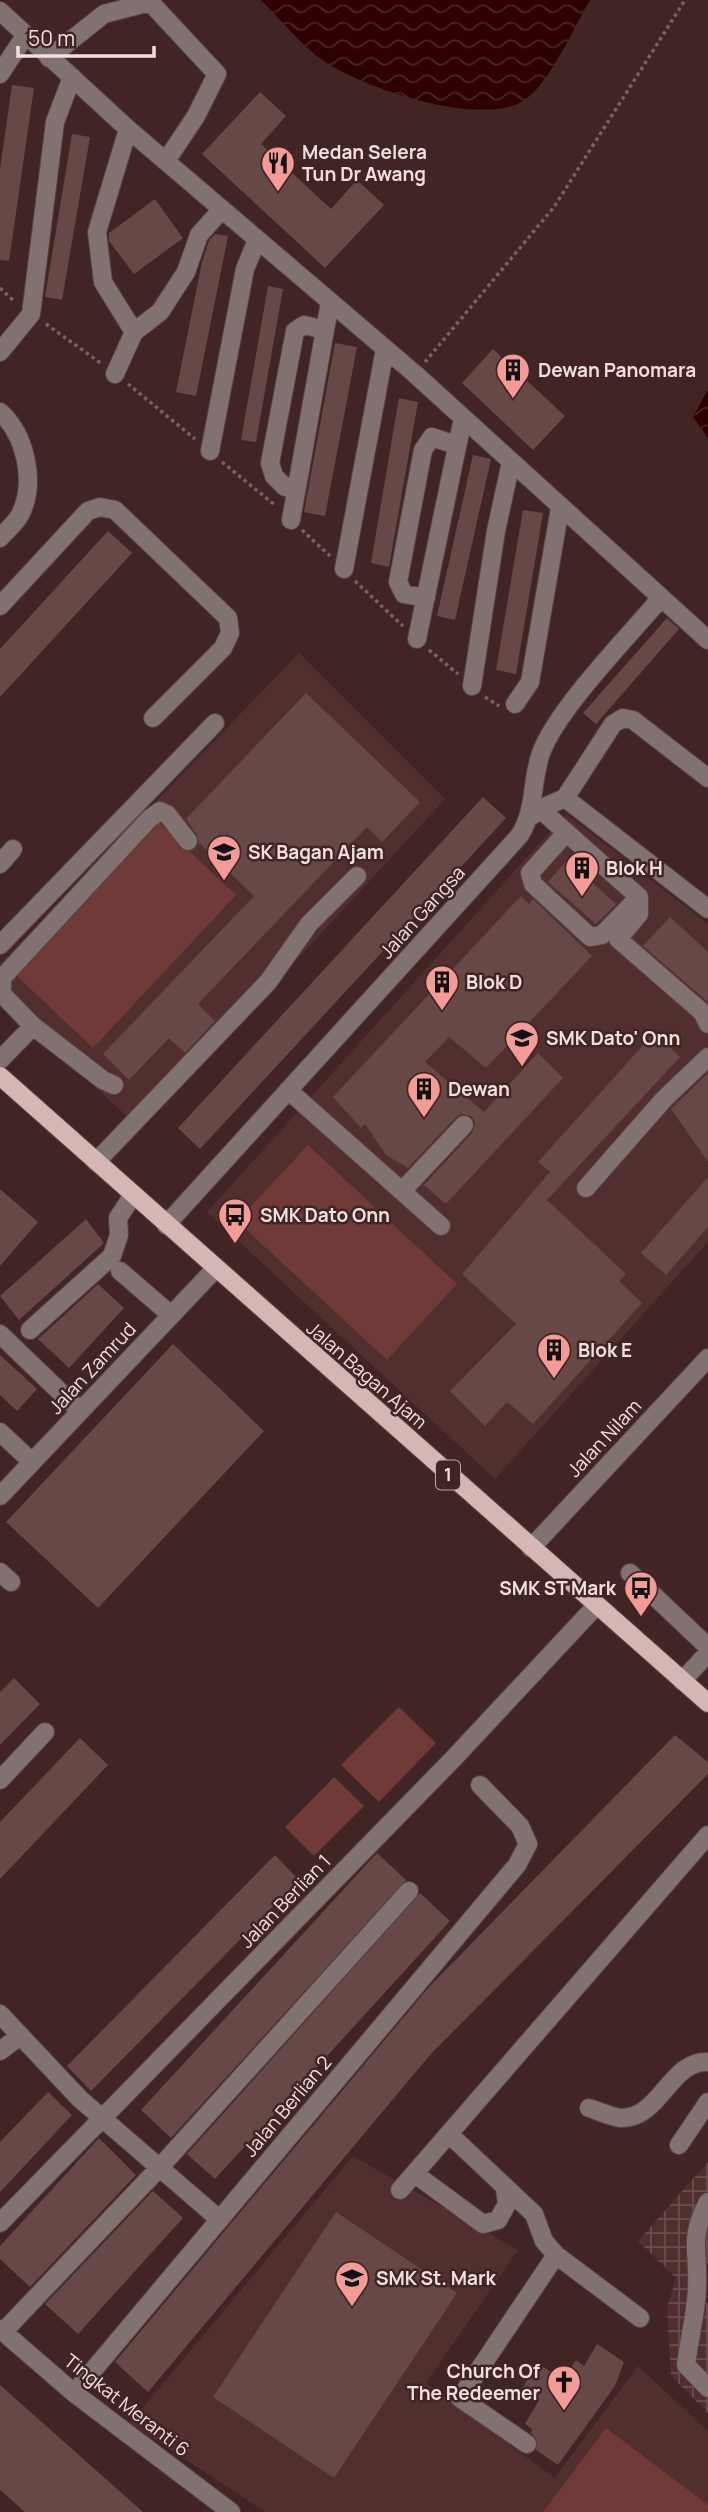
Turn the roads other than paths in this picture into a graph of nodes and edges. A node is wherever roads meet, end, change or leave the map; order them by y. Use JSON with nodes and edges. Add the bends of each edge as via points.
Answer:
{"nodes":[{"id":1,"x":0,"y":11,"type":"edge"},
{"id":2,"x":25,"y":36,"type":"junction"},
{"id":3,"x":49,"y":58,"type":"junction"},
{"id":4,"x":0,"y":74,"type":"edge"},
{"id":5,"x":72,"y":77,"type":"junction"},
{"id":6,"x":128,"y":129,"type":"junction"},
{"id":7,"x":166,"y":162,"type":"junction"},
{"id":8,"x":222,"y":209,"type":"junction"},
{"id":9,"x":257,"y":240,"type":"junction"},
{"id":10,"x":330,"y":302,"type":"junction"},
{"id":11,"x":325,"y":330,"type":"junction"},
{"id":12,"x":134,"y":332,"type":"junction"},
{"id":13,"x":385,"y":349,"type":"junction"},
{"id":14,"x":0,"y":352,"type":"edge"},
{"id":15,"x":115,"y":374,"type":"road end"},
{"id":16,"x":463,"y":418,"type":"junction"},
{"id":17,"x":4,"y":423,"type":"edge"},
{"id":18,"x":456,"y":445,"type":"junction"},
{"id":19,"x":210,"y":452,"type":"road end"},
{"id":20,"x":511,"y":462,"type":"junction"},
{"id":21,"x":297,"y":486,"type":"junction"},
{"id":22,"x":560,"y":508,"type":"junction"},
{"id":23,"x":291,"y":520,"type":"road end"},
{"id":24,"x":0,"y":538,"type":"edge"},
{"id":25,"x":344,"y":569,"type":"road end"},
{"id":26,"x":426,"y":598,"type":"junction"},
{"id":27,"x":660,"y":599,"type":"junction"},
{"id":28,"x":0,"y":606,"type":"edge"},
{"id":29,"x":417,"y":639,"type":"road end"},
{"id":30,"x":708,"y":640,"type":"edge"},
{"id":31,"x":472,"y":686,"type":"road end"},
{"id":32,"x":515,"y":704,"type":"road end"},
{"id":33,"x":153,"y":718,"type":"dead end"},
{"id":34,"x":215,"y":723,"type":"dead end"},
{"id":35,"x":708,"y":779,"type":"edge"},
{"id":36,"x":565,"y":798,"type":"junction"},
{"id":37,"x":535,"y":813,"type":"junction"},
{"id":38,"x":565,"y":834,"type":"junction"},
{"id":39,"x":188,"y":841,"type":"dead end"},
{"id":40,"x":13,"y":849,"type":"dead end"},
{"id":41,"x":0,"y":864,"type":"edge"},
{"id":42,"x":357,"y":876,"type":"dead end"},
{"id":43,"x":639,"y":897,"type":"junction"},
{"id":44,"x":708,"y":909,"type":"edge"},
{"id":45,"x":0,"y":945,"type":"edge"},
{"id":46,"x":708,"y":1024,"type":"edge"},
{"id":47,"x":33,"y":1026,"type":"junction"},
{"id":48,"x":708,"y":1056,"type":"edge"},
{"id":49,"x":0,"y":1060,"type":"edge"},
{"id":50,"x":0,"y":1076,"type":"edge"},
{"id":51,"x":114,"y":1085,"type":"dead end"},
{"id":52,"x":288,"y":1090,"type":"junction"},
{"id":53,"x":464,"y":1125,"type":"dead end"},
{"id":54,"x":96,"y":1162,"type":"junction"},
{"id":55,"x":586,"y":1188,"type":"dead end"},
{"id":56,"x":402,"y":1191,"type":"junction"},
{"id":57,"x":133,"y":1195,"type":"junction"},
{"id":58,"x":166,"y":1225,"type":"junction"},
{"id":59,"x":441,"y":1226,"type":"dead end"},
{"id":60,"x":215,"y":1269,"type":"junction"},
{"id":61,"x":120,"y":1271,"type":"dead end"},
{"id":62,"x":171,"y":1315,"type":"junction"},
{"id":63,"x":30,"y":1330,"type":"dead end"},
{"id":64,"x":0,"y":1334,"type":"edge"},
{"id":65,"x":708,"y":1358,"type":"edge"},
{"id":66,"x":80,"y":1411,"type":"junction"},
{"id":67,"x":0,"y":1432,"type":"edge"},
{"id":68,"x":32,"y":1462,"type":"junction"},
{"id":69,"x":0,"y":1496,"type":"edge"},
{"id":70,"x":531,"y":1548,"type":"junction"},
{"id":71,"x":630,"y":1573,"type":"dead end"},
{"id":72,"x":596,"y":1605,"type":"junction"},
{"id":73,"x":708,"y":1647,"type":"edge"},
{"id":74,"x":708,"y":1653,"type":"edge"},
{"id":75,"x":682,"y":1681,"type":"junction"},
{"id":76,"x":708,"y":1703,"type":"edge"},
{"id":77,"x":45,"y":1732,"type":"dead end"},
{"id":78,"x":0,"y":1780,"type":"edge"},
{"id":79,"x":480,"y":1785,"type":"dead end"},
{"id":80,"x":708,"y":1835,"type":"edge"},
{"id":81,"x":409,"y":1891,"type":"dead end"},
{"id":82,"x":0,"y":2014,"type":"edge"},
{"id":83,"x":20,"y":2036,"type":"junction"},
{"id":84,"x":0,"y":2051,"type":"edge"},
{"id":85,"x":708,"y":2062,"type":"edge"},
{"id":86,"x":708,"y":2102,"type":"edge"},
{"id":87,"x":589,"y":2108,"type":"dead end"},
{"id":88,"x":104,"y":2116,"type":"junction"},
{"id":89,"x":449,"y":2134,"type":"junction"},
{"id":90,"x":679,"y":2145,"type":"dead end"},
{"id":91,"x":160,"y":2167,"type":"junction"},
{"id":92,"x":415,"y":2174,"type":"junction"},
{"id":93,"x":505,"y":2189,"type":"junction"},
{"id":94,"x":400,"y":2190,"type":"dead end"},
{"id":95,"x":708,"y":2202,"type":"edge"},
{"id":96,"x":219,"y":2219,"type":"junction"},
{"id":97,"x":0,"y":2223,"type":"edge"},
{"id":98,"x":701,"y":2240,"type":"edge"},
{"id":99,"x":556,"y":2255,"type":"junction"},
{"id":100,"x":640,"y":2318,"type":"dead end"},
{"id":101,"x":1,"y":2330,"type":"edge"},
{"id":102,"x":708,"y":2388,"type":"edge"},
{"id":103,"x":74,"y":2393,"type":"junction"},
{"id":104,"x":527,"y":2444,"type":"dead end"},
{"id":105,"x":231,"y":2512,"type":"edge"}],
"edges":[{"from":1,"to":2,"type":"street"},
{"from":2,"to":3,"type":"street"},
{"from":2,"to":4,"type":"street"},
{"from":3,"to":5,"type":"street"},
{"from":3,"to":7,"type":"street","via":[[104,15],[150,2],[217,74]]},
{"from":5,"to":6,"type":"street"},
{"from":5,"to":14,"type":"street","via":[[55,122],[31,314]]},
{"from":6,"to":7,"type":"street"},
{"from":6,"to":12,"type":"street","via":[[97,232],[103,282]]},
{"from":7,"to":8,"type":"street"},
{"from":8,"to":9,"type":"street"},
{"from":8,"to":12,"type":"street","via":[[199,235],[186,272],[160,312]]},
{"from":9,"to":10,"type":"street"},
{"from":9,"to":19,"type":"street","via":[[245,270]]},
{"from":10,"to":11,"type":"street"},
{"from":10,"to":13,"type":"street"},
{"from":11,"to":21,"type":"street"},
{"from":11,"to":21,"type":"street","via":[[304,325],[295,331],[270,463],[274,476],[285,486]]},
{"from":12,"to":15,"type":"street"},
{"from":13,"to":16,"type":"street"},
{"from":13,"to":25,"type":"street"},
{"from":16,"to":18,"type":"street"},
{"from":16,"to":20,"type":"street"},
{"from":17,"to":24,"type":"street","via":[[22,444],[27,472],[25,501]]},
{"from":18,"to":26,"type":"street"},
{"from":18,"to":26,"type":"street","via":[[432,437],[423,450],[398,582],[404,594]]},
{"from":20,"to":22,"type":"street"},
{"from":20,"to":31,"type":"street"},
{"from":21,"to":23,"type":"street"},
{"from":22,"to":27,"type":"street"},
{"from":22,"to":32,"type":"street","via":[[530,682]]},
{"from":26,"to":29,"type":"street"},
{"from":27,"to":30,"type":"street"},
{"from":27,"to":37,"type":"street","name":"Jalan Gangsa","via":[[570,706],[541,752]]},
{"from":28,"to":33,"type":"street","via":[[88,511],[100,507],[115,510],[228,618],[230,633],[223,648]]},
{"from":34,"to":45,"type":"street"},
{"from":35,"to":36,"type":"street","via":[[633,720],[623,718],[614,723]]},
{"from":36,"to":37,"type":"street"},
{"from":36,"to":44,"type":"street"},
{"from":37,"to":38,"type":"street"},
{"from":37,"to":52,"type":"street","name":"Jalan Gangsa"},
{"from":38,"to":43,"type":"street"},
{"from":38,"to":43,"type":"street","via":[[530,873],[533,884],[590,937],[602,935]]},
{"from":39,"to":47,"type":"street","via":[[167,814],[160,811],[149,819],[2,978],[2,994]]},
{"from":40,"to":41,"type":"street"},
{"from":42,"to":54,"type":"street","via":[[309,923],[268,982]]},
{"from":43,"to":46,"type":"street","via":[[639,914],[618,939],[702,1012]]},
{"from":47,"to":49,"type":"street"},
{"from":47,"to":51,"type":"street"},
{"from":48,"to":55,"type":"street"},
{"from":50,"to":54,"type":"main road","name":"Jalan Bagan Ajam","number":"1"},
{"from":52,"to":56,"type":"street"},
{"from":52,"to":58,"type":"street","name":"Jalan Gangsa"},
{"from":53,"to":56,"type":"street"},
{"from":54,"to":57,"type":"main road","name":"Jalan Bagan Ajam","number":"1"},
{"from":56,"to":59,"type":"street"},
{"from":57,"to":58,"type":"main road","name":"Jalan Bagan Ajam","number":"1"},
{"from":57,"to":63,"type":"street","via":[[118,1219],[112,1256]]},
{"from":58,"to":60,"type":"main road","name":"Jalan Bagan Ajam","number":"1"},
{"from":60,"to":62,"type":"street","name":"Jalan Zamrud"},
{"from":60,"to":70,"type":"main road","name":"Jalan Bagan Ajam","number":"1"},
{"from":61,"to":62,"type":"street"},
{"from":62,"to":66,"type":"street","name":"Jalan Zamrud"},
{"from":64,"to":66,"type":"street"},
{"from":65,"to":70,"type":"street","name":"Jalan Nilam"},
{"from":66,"to":68,"type":"street","name":"Jalan Zamrud"},
{"from":67,"to":68,"type":"street"},
{"from":68,"to":69,"type":"street","name":"Jalan Zamrud"},
{"from":70,"to":72,"type":"main road","name":"Jalan Bagan Ajam","number":"1"},
{"from":71,"to":73,"type":"street"},
{"from":72,"to":75,"type":"main road","name":"Jalan Bagan Ajam","number":"1"},
{"from":72,"to":88,"type":"street","name":"Jalan Berlian 1","via":[[461,1751]]},
{"from":74,"to":75,"type":"street"},
{"from":75,"to":76,"type":"main road","name":"Jalan Bagan Ajam","number":"1"},
{"from":77,"to":78,"type":"street"},
{"from":79,"to":96,"type":"street","name":"Jalan Berlian 2","via":[[520,1826],[528,1844],[517,1865]]},
{"from":80,"to":89,"type":"street"},
{"from":81,"to":91,"type":"street"},
{"from":82,"to":83,"type":"street"},
{"from":83,"to":84,"type":"street"},
{"from":83,"to":88,"type":"street","via":[[80,2099]]},
{"from":85,"to":87,"type":"street","via":[[687,2068],[648,2109],[632,2116],[619,2118]]},
{"from":86,"to":90,"type":"street"},
{"from":88,"to":91,"type":"street"},
{"from":88,"to":97,"type":"street","name":"Jalan Berlian 1"},
{"from":89,"to":92,"type":"street"},
{"from":89,"to":93,"type":"street"},
{"from":91,"to":96,"type":"street"},
{"from":91,"to":101,"type":"street"},
{"from":92,"to":93,"type":"street","via":[[483,2224],[498,2220],[507,2204]]},
{"from":92,"to":94,"type":"street"},
{"from":93,"to":99,"type":"street","via":[[534,2214],[544,2241]]},
{"from":95,"to":98,"type":"street","via":[[697,2223]]},
{"from":96,"to":103,"type":"street","name":"Jalan Berlian 2"},
{"from":98,"to":102,"type":"street","via":[[686,2365]]},
{"from":99,"to":100,"type":"street"},
{"from":99,"to":104,"type":"street","via":[[460,2398]]},
{"from":101,"to":103,"type":"street","name":"Tingkat Meranti 6"},
{"from":103,"to":105,"type":"street","name":"Tingkat Meranti 6"}]}
